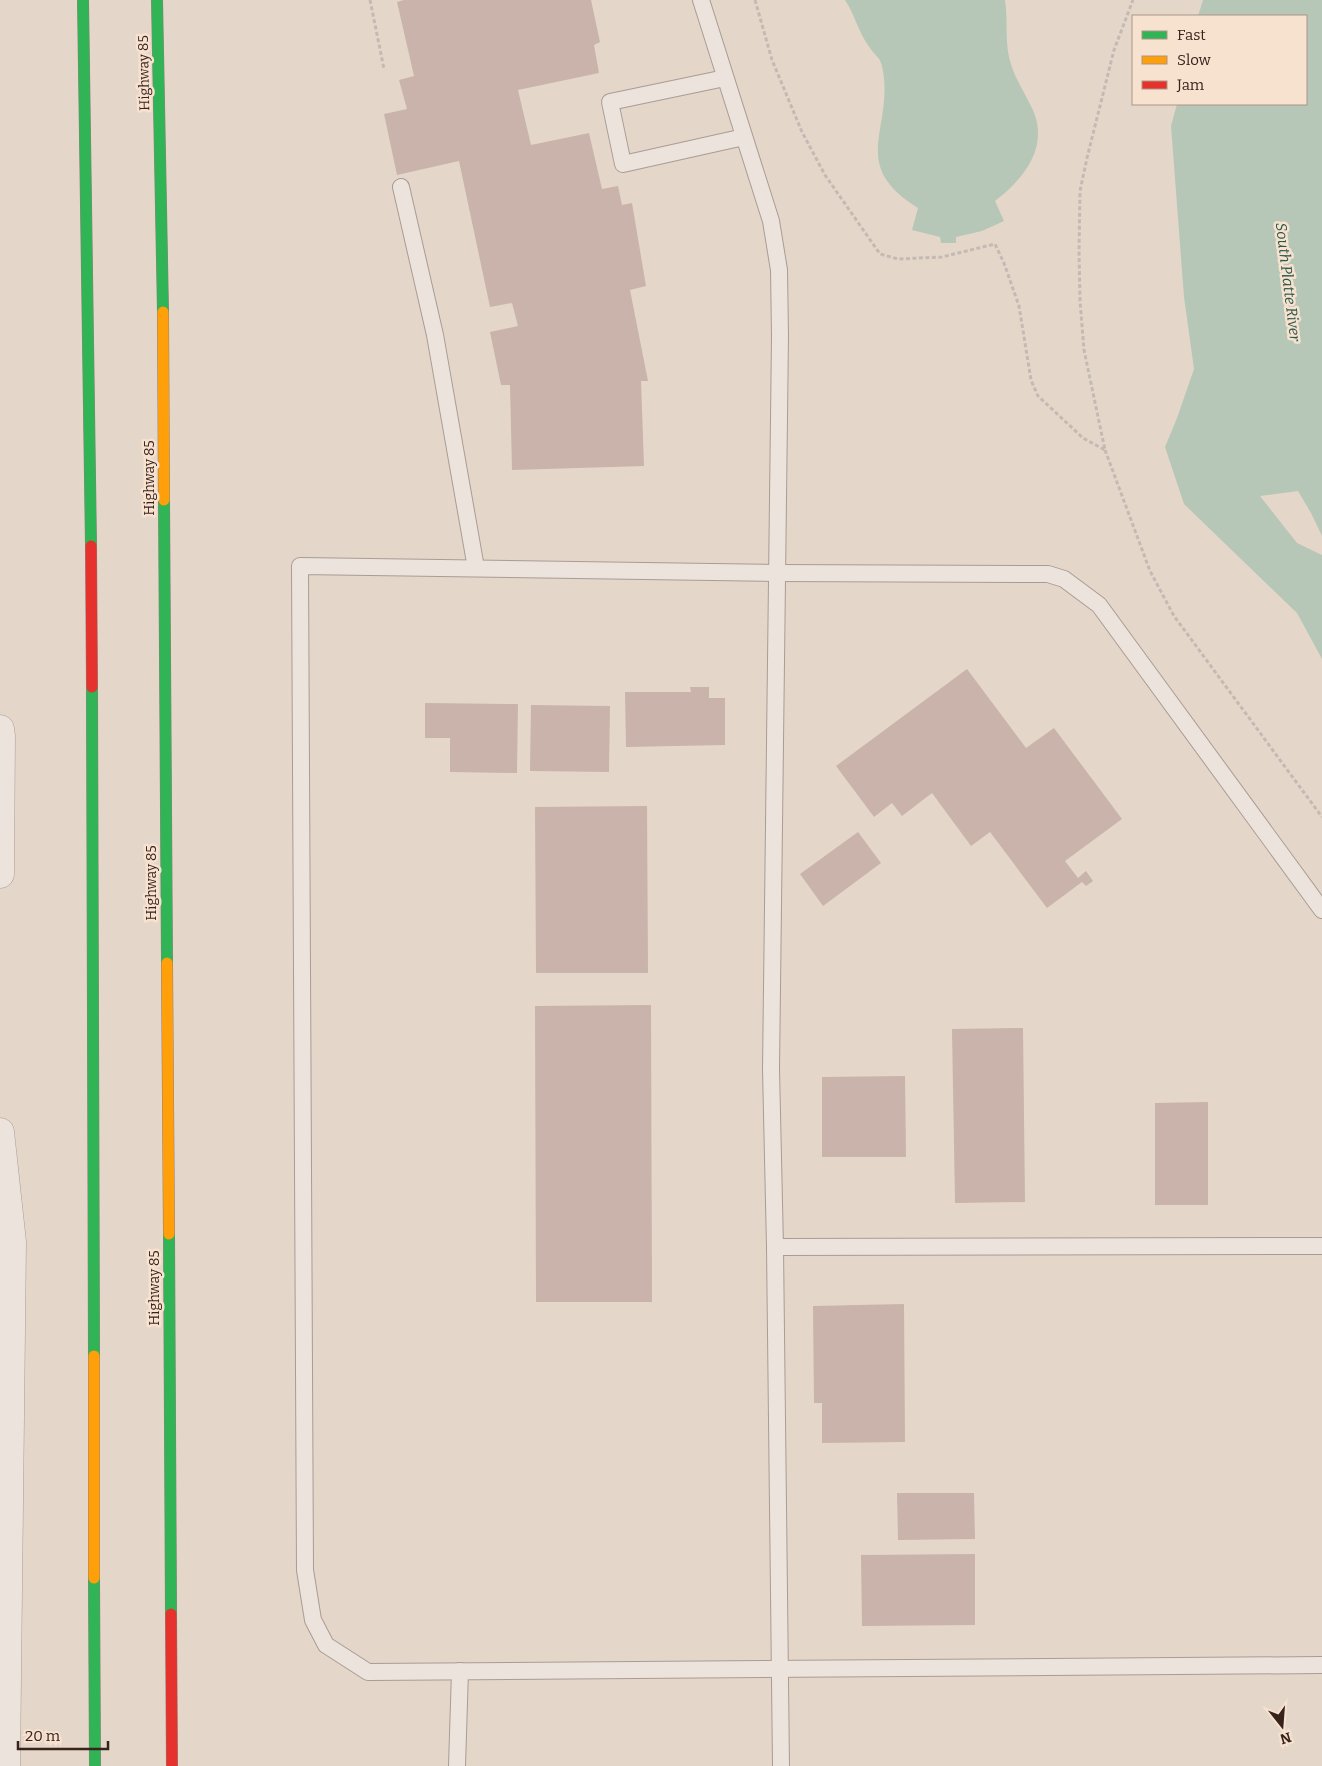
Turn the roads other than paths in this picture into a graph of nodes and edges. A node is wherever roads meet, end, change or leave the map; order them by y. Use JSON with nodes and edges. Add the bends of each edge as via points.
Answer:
{"nodes":[{"id":1,"x":83,"y":0,"type":"edge"},
{"id":2,"x":157,"y":0,"type":"edge"},
{"id":3,"x":701,"y":0,"type":"edge"},
{"id":4,"x":725,"y":78,"type":"junction"},
{"id":5,"x":744,"y":137,"type":"junction"},
{"id":6,"x":401,"y":186,"type":"dead end"},
{"id":7,"x":476,"y":568,"type":"junction"},
{"id":8,"x":776,"y":573,"type":"junction"},
{"id":9,"x":0,"y":729,"type":"edge"},
{"id":10,"x":0,"y":874,"type":"edge"},
{"id":11,"x":1322,"y":910,"type":"edge"},
{"id":12,"x":0,"y":1132,"type":"edge"},
{"id":13,"x":1322,"y":1246,"type":"edge"},
{"id":14,"x":775,"y":1247,"type":"junction"},
{"id":15,"x":1322,"y":1664,"type":"edge"},
{"id":16,"x":780,"y":1668,"type":"junction"},
{"id":17,"x":460,"y":1671,"type":"junction"},
{"id":18,"x":6,"y":1766,"type":"edge"},
{"id":19,"x":95,"y":1766,"type":"edge"},
{"id":20,"x":172,"y":1766,"type":"edge"},
{"id":21,"x":456,"y":1766,"type":"edge"},
{"id":22,"x":781,"y":1766,"type":"edge"}],
"edges":[{"from":1,"to":19,"type":"highway","via":[[91,513]]},
{"from":2,"to":20,"type":"highway","name":"Highway 85","via":[[163,294]]},
{"from":3,"to":4,"type":"lane"},
{"from":4,"to":5,"type":"lane"},
{"from":4,"to":5,"type":"lane","via":[[610,102],[623,164]]},
{"from":5,"to":8,"type":"lane","via":[[771,221],[779,270]]},
{"from":6,"to":7,"type":"lane","via":[[435,335]]},
{"from":7,"to":8,"type":"lane"},
{"from":7,"to":17,"type":"lane","via":[[300,566],[305,1570],[313,1620],[326,1645],[368,1672]]},
{"from":8,"to":11,"type":"lane","via":[[1048,574],[1064,579],[1099,605]]},
{"from":8,"to":14,"type":"lane","via":[[770,1069]]},
{"from":9,"to":10,"type":"street"},
{"from":12,"to":18,"type":"street","via":[[12,1242]]},
{"from":13,"to":14,"type":"lane"},
{"from":14,"to":16,"type":"lane"},
{"from":15,"to":16,"type":"lane"},
{"from":16,"to":17,"type":"lane"},
{"from":16,"to":22,"type":"lane"},
{"from":17,"to":21,"type":"lane"}]}
